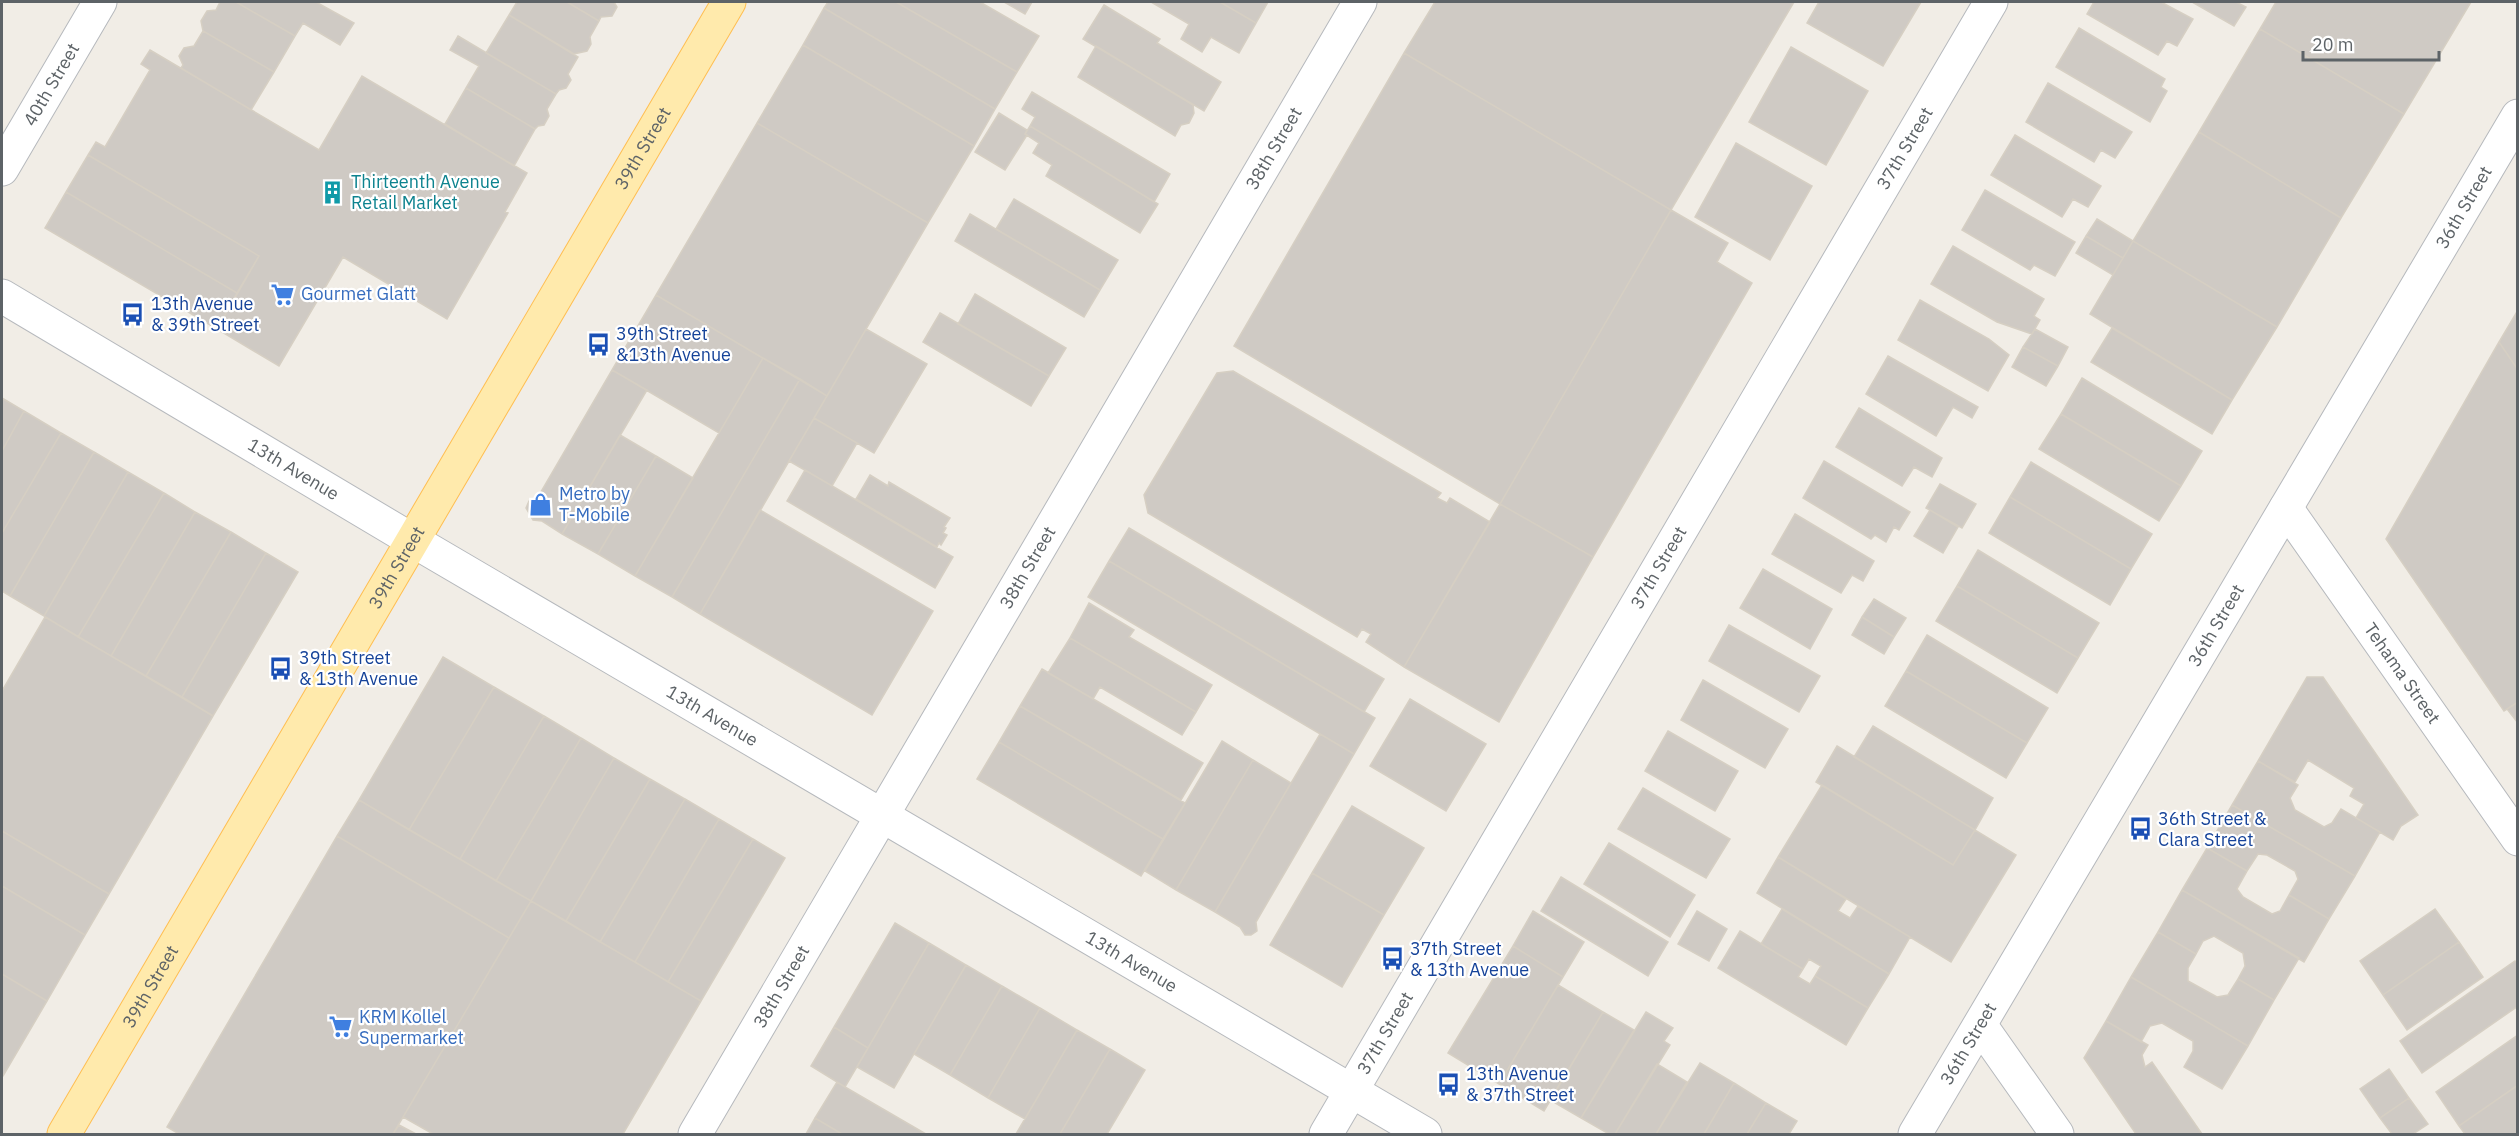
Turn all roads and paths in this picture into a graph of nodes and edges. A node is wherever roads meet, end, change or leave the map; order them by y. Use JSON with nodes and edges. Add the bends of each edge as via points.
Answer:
{"nodes":[{"id":1,"x":100,"y":2,"type":"edge"},
{"id":2,"x":729,"y":2,"type":"edge"},
{"id":3,"x":1360,"y":2,"type":"edge"},
{"id":4,"x":1991,"y":2,"type":"edge"},
{"id":5,"x":2517,"y":116,"type":"edge"},
{"id":6,"x":2,"y":169,"type":"edge"},
{"id":7,"x":2,"y":296,"type":"edge"},
{"id":8,"x":2286,"y":508,"type":"junction"},
{"id":9,"x":412,"y":540,"type":"junction"},
{"id":10,"x":882,"y":816,"type":"junction"},
{"id":11,"x":2517,"y":839,"type":"edge"},
{"id":12,"x":1981,"y":1026,"type":"junction"},
{"id":13,"x":1352,"y":1091,"type":"junction"},
{"id":14,"x":64,"y":1134,"type":"edge"},
{"id":15,"x":695,"y":1134,"type":"edge"},
{"id":16,"x":1326,"y":1134,"type":"edge"},
{"id":17,"x":1425,"y":1134,"type":"edge"},
{"id":18,"x":1916,"y":1134,"type":"edge"},
{"id":19,"x":2057,"y":1134,"type":"edge"}],
"edges":[{"from":1,"to":6,"type":"street","name":"40th Street"},
{"from":2,"to":9,"type":"main road","name":"39th Street"},
{"from":3,"to":10,"type":"street","name":"38th Street"},
{"from":4,"to":13,"type":"street","name":"37th Street"},
{"from":5,"to":8,"type":"street","name":"36th Street"},
{"from":7,"to":9,"type":"street","name":"13th Avenue"},
{"from":8,"to":11,"type":"street","name":"Tehama Street"},
{"from":8,"to":12,"type":"street","name":"36th Street"},
{"from":9,"to":10,"type":"street","name":"13th Avenue"},
{"from":9,"to":14,"type":"main road","name":"39th Street"},
{"from":10,"to":13,"type":"street","name":"13th Avenue"},
{"from":10,"to":15,"type":"street","name":"38th Street"},
{"from":12,"to":18,"type":"street","name":"36th Street"},
{"from":12,"to":19,"type":"street"},
{"from":13,"to":16,"type":"street","name":"37th Street"},
{"from":13,"to":17,"type":"street","name":"13th Avenue"}]}
